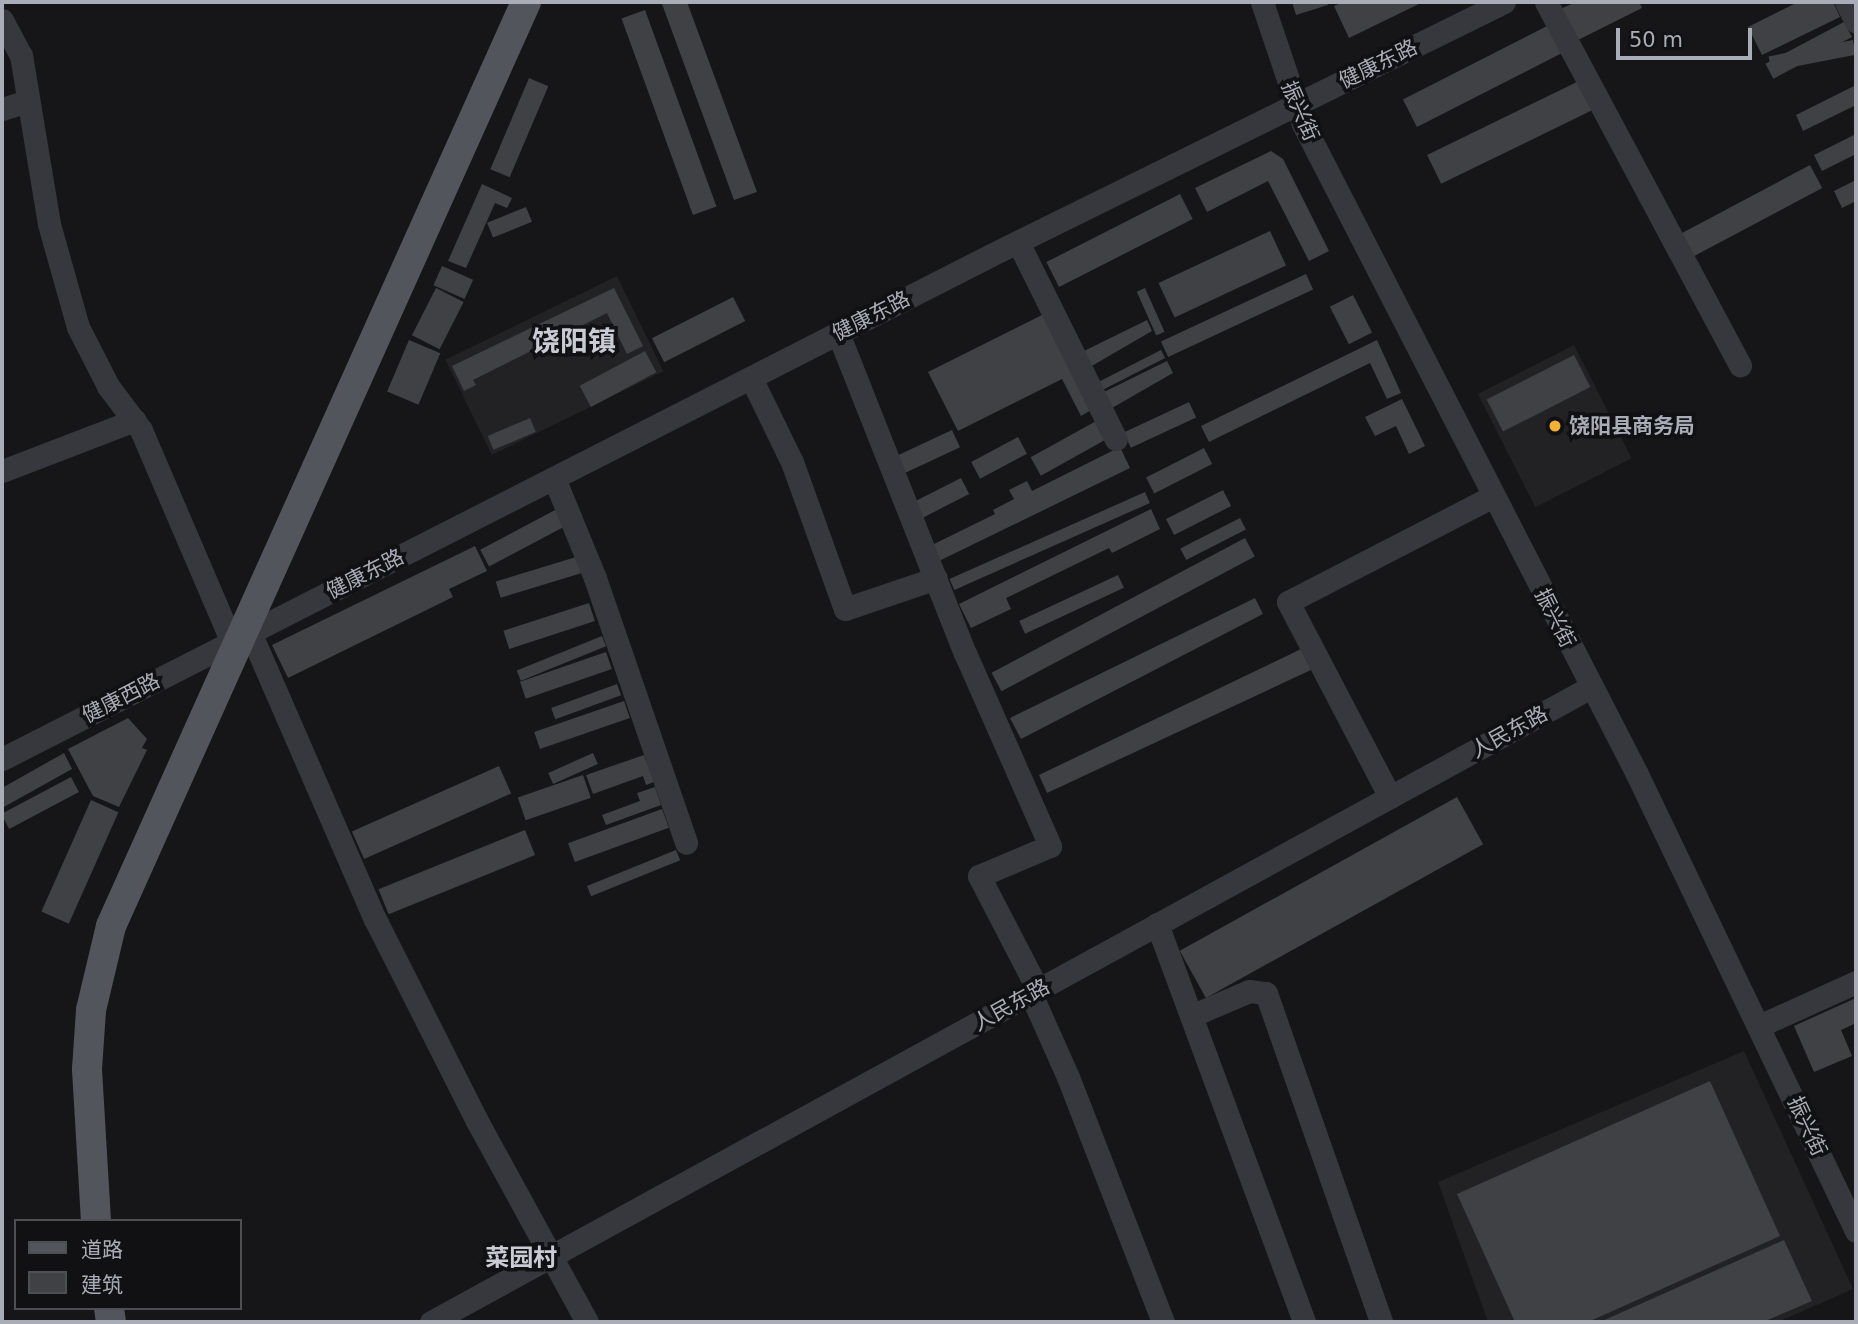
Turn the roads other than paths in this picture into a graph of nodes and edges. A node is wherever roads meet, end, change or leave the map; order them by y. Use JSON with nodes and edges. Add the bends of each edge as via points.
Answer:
{"nodes":[{"id":1,"x":1262,"y":2,"type":"edge"},
{"id":2,"x":1504,"y":2,"type":"edge"},
{"id":3,"x":1546,"y":2,"type":"edge"},
{"id":4,"x":1846,"y":2,"type":"edge"},
{"id":5,"x":524,"y":3,"type":"edge"},
{"id":6,"x":2,"y":20,"type":"edge"},
{"id":7,"x":1856,"y":22,"type":"edge"},
{"id":8,"x":28,"y":101,"type":"junction"},
{"id":9,"x":1295,"y":105,"type":"junction"},
{"id":10,"x":2,"y":109,"type":"edge"},
{"id":11,"x":1018,"y":242,"type":"junction"},
{"id":12,"x":838,"y":333,"type":"junction"},
{"id":13,"x":1740,"y":365,"type":"dead end"},
{"id":14,"x":751,"y":377,"type":"junction"},
{"id":15,"x":135,"y":420,"type":"junction"},
{"id":16,"x":1116,"y":439,"type":"dead end"},
{"id":17,"x":2,"y":471,"type":"edge"},
{"id":18,"x":554,"y":478,"type":"junction"},
{"id":19,"x":1493,"y":496,"type":"junction"},
{"id":20,"x":936,"y":578,"type":"junction"},
{"id":21,"x":241,"y":637,"type":"junction"},
{"id":22,"x":1591,"y":687,"type":"junction"},
{"id":23,"x":2,"y":759,"type":"edge"},
{"id":24,"x":1390,"y":797,"type":"junction"},
{"id":25,"x":686,"y":843,"type":"dead end"},
{"id":26,"x":1157,"y":924,"type":"junction"},
{"id":27,"x":1856,"y":982,"type":"edge"},
{"id":28,"x":1034,"y":992,"type":"junction"},
{"id":29,"x":1191,"y":1016,"type":"junction"},
{"id":30,"x":1759,"y":1026,"type":"junction"},
{"id":31,"x":1849,"y":1199,"type":"edge"},
{"id":32,"x":96,"y":1219,"type":"edge"},
{"id":33,"x":1856,"y":1231,"type":"edge"},
{"id":34,"x":552,"y":1255,"type":"junction"},
{"id":35,"x":431,"y":1322,"type":"edge"},
{"id":36,"x":587,"y":1322,"type":"edge"},
{"id":37,"x":1163,"y":1322,"type":"edge"},
{"id":38,"x":1304,"y":1322,"type":"edge"},
{"id":39,"x":1381,"y":1322,"type":"edge"}],
"edges":[{"from":1,"to":9,"type":"street","name":"振兴街"},
{"from":2,"to":9,"type":"street","name":"健康东路"},
{"from":3,"to":13,"type":"street"},
{"from":4,"to":7,"type":"street"},
{"from":5,"to":21,"type":"main road"},
{"from":6,"to":8,"type":"street","via":[[21,55]]},
{"from":8,"to":10,"type":"street"},
{"from":8,"to":15,"type":"street","via":[[49,225],[78,327],[108,386]]},
{"from":9,"to":11,"type":"street","name":"健康东路"},
{"from":9,"to":19,"type":"street","name":"振兴街"},
{"from":11,"to":12,"type":"street","name":"健康东路"},
{"from":11,"to":16,"type":"street"},
{"from":12,"to":14,"type":"street","name":"健康东路"},
{"from":12,"to":20,"type":"street"},
{"from":14,"to":18,"type":"street","name":"健康东路"},
{"from":14,"to":20,"type":"street","via":[[792,463],[845,609]]},
{"from":15,"to":17,"type":"street"},
{"from":15,"to":21,"type":"street"},
{"from":18,"to":21,"type":"street","name":"健康东路"},
{"from":18,"to":25,"type":"street","via":[[596,578]]},
{"from":19,"to":22,"type":"street","name":"振兴街"},
{"from":19,"to":24,"type":"street","via":[[1288,602]]},
{"from":20,"to":28,"type":"street","via":[[1051,846],[979,876]]},
{"from":21,"to":23,"type":"street","name":"健康西路"},
{"from":21,"to":32,"type":"main road","via":[[123,892],[98,968],[87,1069]]},
{"from":21,"to":34,"type":"street","via":[[375,919],[477,1121]]},
{"from":22,"to":24,"type":"street","name":"人民东路"},
{"from":22,"to":30,"type":"street","name":"振兴街"},
{"from":24,"to":26,"type":"street","name":"人民东路"},
{"from":26,"to":28,"type":"street","name":"人民东路"},
{"from":26,"to":29,"type":"street"},
{"from":27,"to":30,"type":"street"},
{"from":28,"to":34,"type":"street","name":"人民东路"},
{"from":28,"to":37,"type":"street"},
{"from":29,"to":38,"type":"street"},
{"from":29,"to":39,"type":"street","via":[[1249,991],[1266,993]]},
{"from":30,"to":31,"type":"street","name":"振兴街"},
{"from":31,"to":33,"type":"street","name":"振兴街"},
{"from":34,"to":35,"type":"street","name":"人民东路"},
{"from":34,"to":36,"type":"street"}]}
